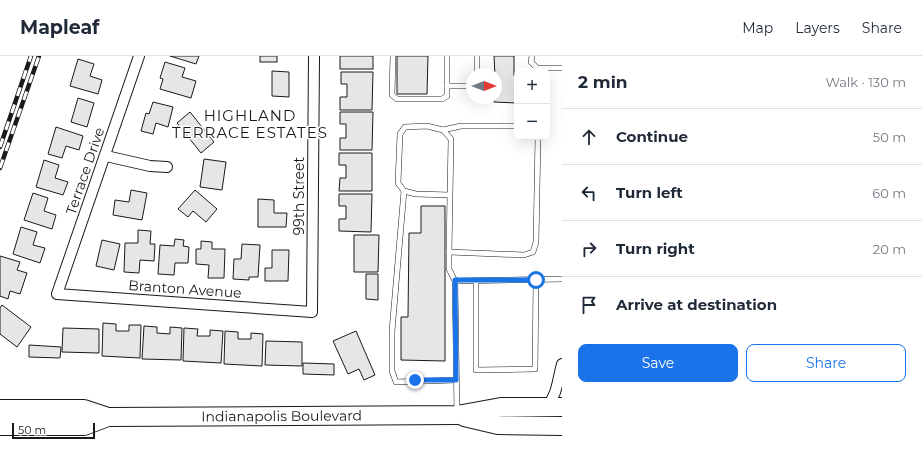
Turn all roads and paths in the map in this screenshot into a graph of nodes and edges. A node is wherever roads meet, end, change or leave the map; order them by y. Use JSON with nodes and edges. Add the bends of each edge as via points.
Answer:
{"nodes":[{"id":1,"x":140,"y":56,"type":"edge"},
{"id":2,"x":314,"y":56,"type":"edge"},
{"id":3,"x":393,"y":56,"type":"edge"},
{"id":4,"x":447,"y":56,"type":"edge"},
{"id":5,"x":477,"y":56,"type":"edge"},
{"id":6,"x":532,"y":56,"type":"edge"},
{"id":7,"x":477,"y":68,"type":"edge"},
{"id":8,"x":562,"y":68,"type":"edge"},
{"id":9,"x":447,"y":86,"type":"junction"},
{"id":10,"x":466,"y":86,"type":"edge"},
{"id":11,"x":514,"y":126,"type":"edge"},
{"id":12,"x":443,"y":130,"type":"junction"},
{"id":13,"x":538,"y":140,"type":"edge"},
{"id":14,"x":106,"y":156,"type":"junction"},
{"id":15,"x":168,"y":167,"type":"dead end"},
{"id":16,"x":404,"y":192,"type":"junction"},
{"id":17,"x":450,"y":195,"type":"junction"},
{"id":18,"x":449,"y":252,"type":"junction"},
{"id":19,"x":562,"y":279,"type":"edge"},
{"id":20,"x":455,"y":280,"type":"junction"},
{"id":21,"x":476,"y":280,"type":"junction"},
{"id":22,"x":536,"y":280,"type":"junction"},
{"id":23,"x":57,"y":294,"type":"joint"},
{"id":24,"x":312,"y":312,"type":"joint"},
{"id":25,"x":562,"y":364,"type":"edge"},
{"id":26,"x":456,"y":380,"type":"junction"},
{"id":27,"x":554,"y":407,"type":"edge"},
{"id":28,"x":0,"y":409,"type":"edge"},
{"id":29,"x":457,"y":415,"type":"junction"},
{"id":30,"x":108,"y":417,"type":"junction"},
{"id":31,"x":0,"y":426,"type":"edge"},
{"id":32,"x":562,"y":426,"type":"edge"}],
"edges":[{"from":1,"to":14,"type":"street","name":"Terrace Drive"},
{"from":2,"to":24,"type":"street","name":"99th Street"},
{"from":3,"to":9,"type":"lane","via":[[392,95],[397,99],[442,99],[447,96]]},
{"from":4,"to":9,"type":"lane"},
{"from":5,"to":7,"type":"lane"},
{"from":6,"to":8,"type":"lane","via":[[532,62],[537,68]]},
{"from":9,"to":10,"type":"lane"},
{"from":11,"to":12,"type":"lane","via":[[461,126]]},
{"from":12,"to":16,"type":"lane","via":[[427,126],[405,127],[400,134],[398,183]]},
{"from":12,"to":17,"type":"lane","via":[[451,139]]},
{"from":13,"to":18,"type":"lane","via":[[536,242],[533,252],[524,255]]},
{"from":14,"to":15,"type":"street","via":[[150,166]]},
{"from":14,"to":23,"type":"street","name":"Terrace Drive"},
{"from":16,"to":17,"type":"lane"},
{"from":16,"to":26,"type":"lane","via":[[392,331],[392,371],[396,382]]},
{"from":17,"to":18,"type":"lane"},
{"from":18,"to":20,"type":"lane","via":[[449,268]]},
{"from":19,"to":22,"type":"lane"},
{"from":20,"to":21,"type":"lane"},
{"from":20,"to":26,"type":"lane"},
{"from":21,"to":22,"type":"lane"},
{"from":21,"to":22,"type":"lane","via":[[476,370],[535,369]]},
{"from":23,"to":24,"type":"street","name":"Branton Avenue"},
{"from":25,"to":27,"type":"street"},
{"from":26,"to":29,"type":"lane"},
{"from":27,"to":29,"type":"highway","name":"Indianapolis Boulevard","via":[[500,407]]},
{"from":28,"to":30,"type":"highway","name":"Indianapolis Boulevard","via":[[84,409]]},
{"from":29,"to":30,"type":"highway","name":"Indianapolis Boulevard"},
{"from":29,"to":32,"type":"highway","name":"Indianapolis Boulevard","via":[[498,425]]},
{"from":30,"to":31,"type":"highway","name":"Indianapolis Boulevard","via":[[84,426]]}]}
